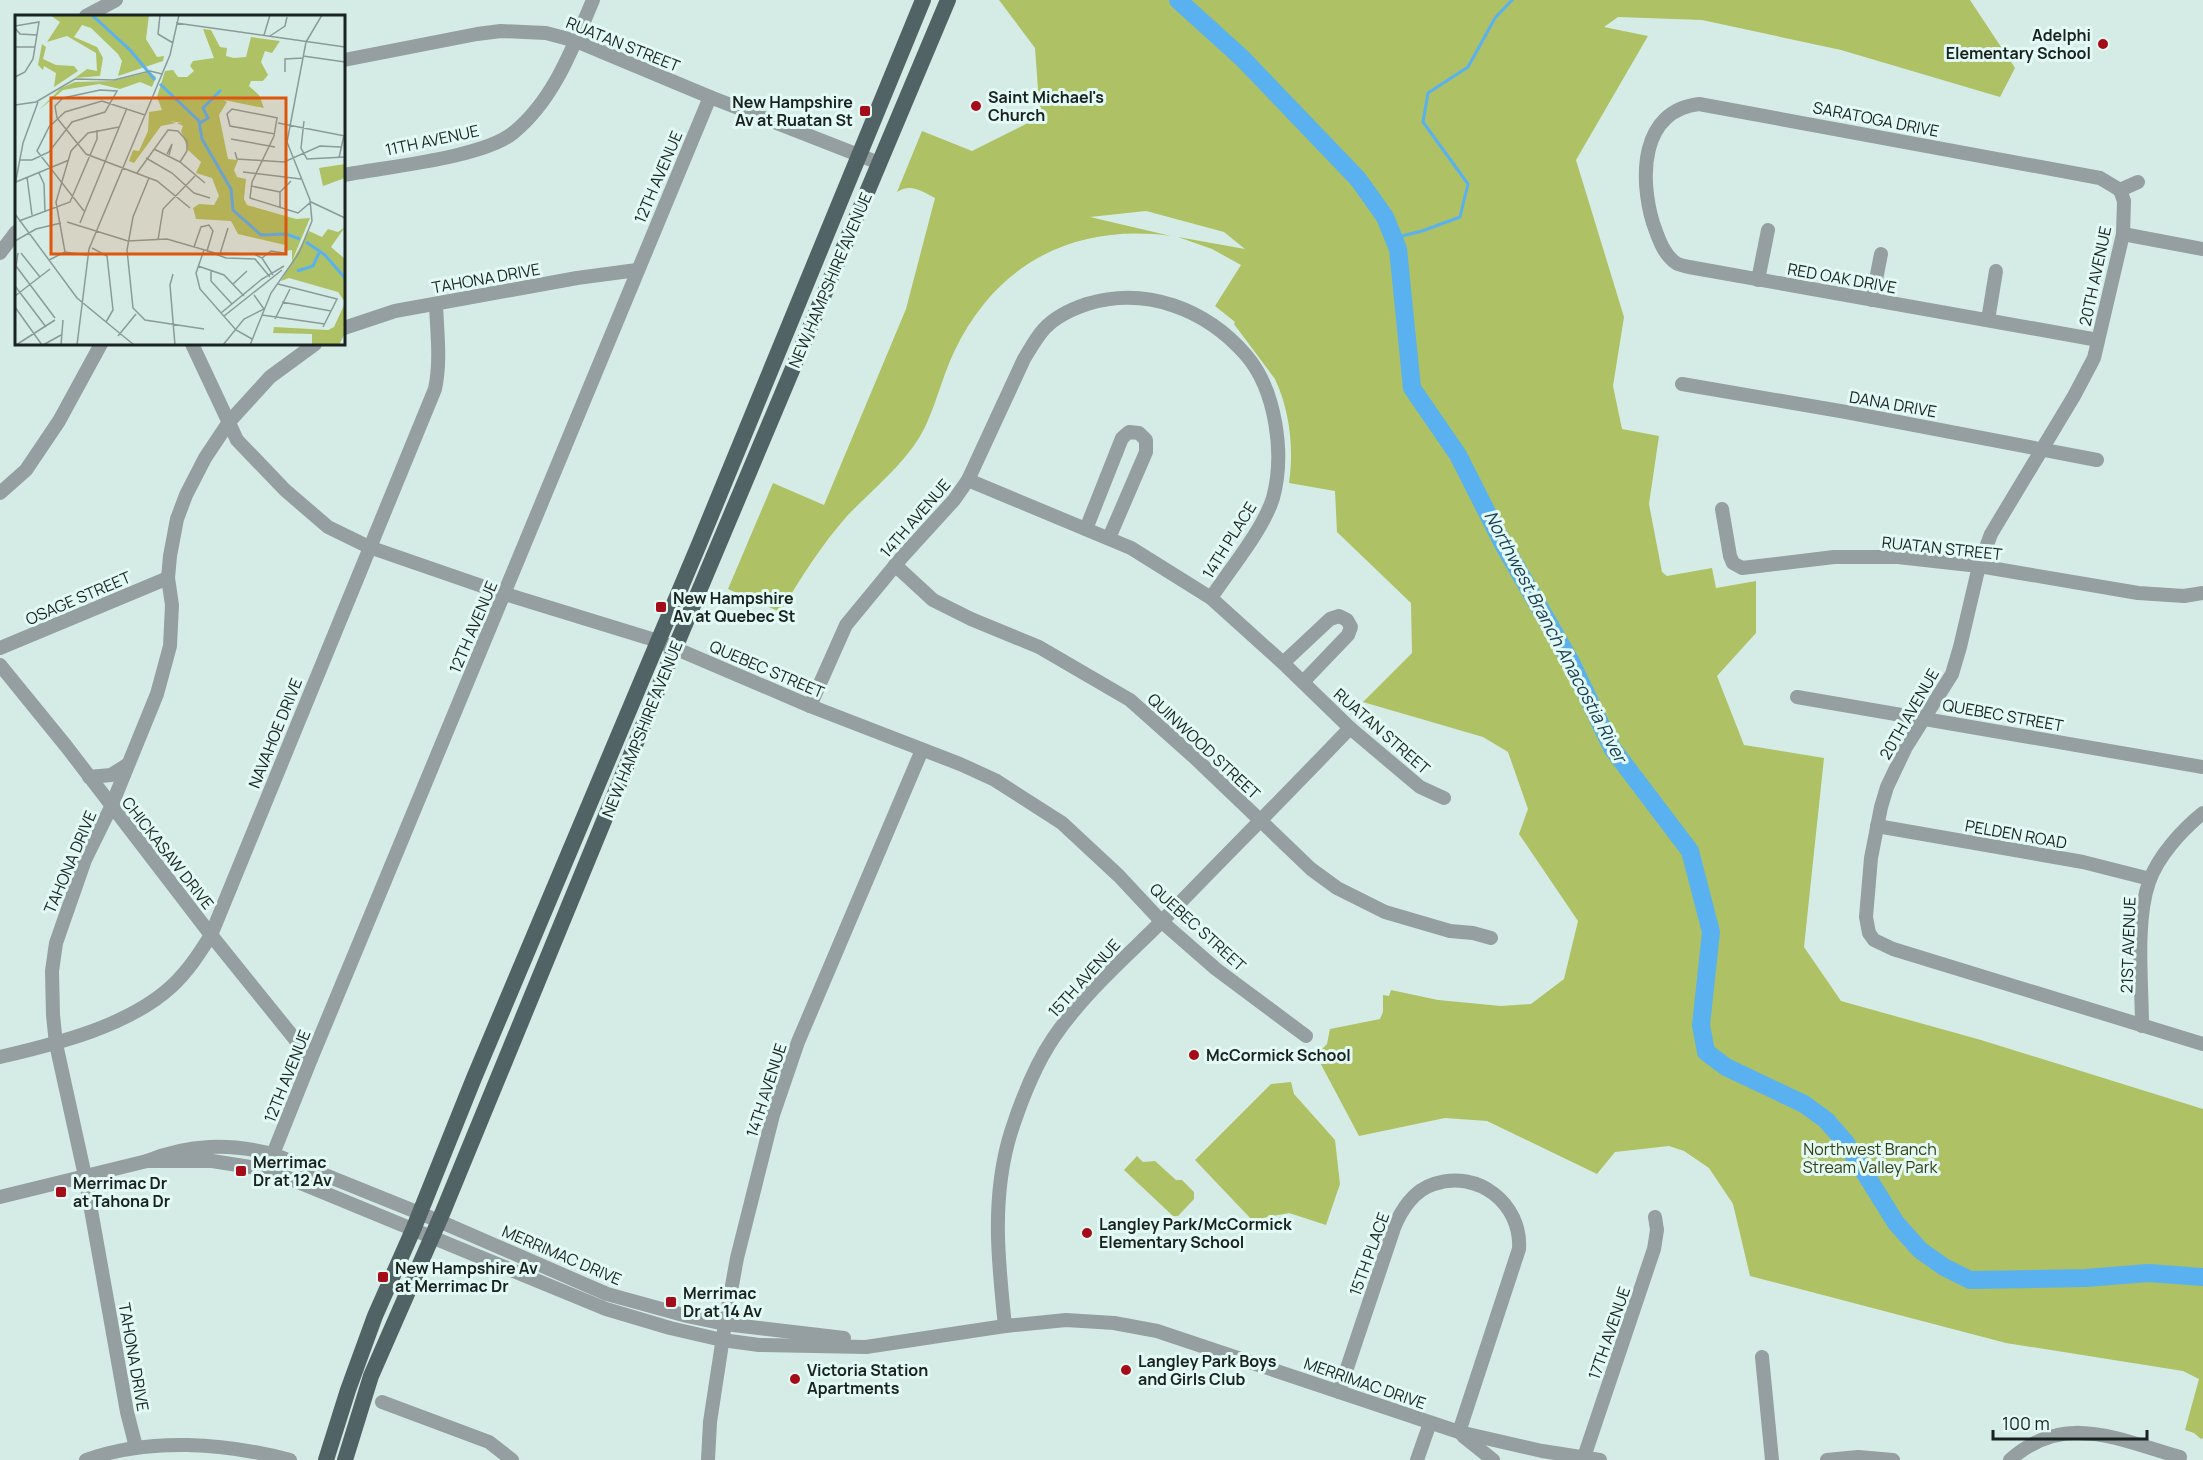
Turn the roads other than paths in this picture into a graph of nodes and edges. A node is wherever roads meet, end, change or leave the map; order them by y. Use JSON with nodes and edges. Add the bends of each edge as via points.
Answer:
{"nodes":[{"id":1,"x":116,"y":0,"type":"edge"},
{"id":2,"x":592,"y":0,"type":"edge"},
{"id":3,"x":923,"y":0,"type":"edge"},
{"id":4,"x":948,"y":0,"type":"edge"},
{"id":5,"x":88,"y":15,"type":"edge"},
{"id":6,"x":576,"y":40,"type":"junction"},
{"id":7,"x":345,"y":60,"type":"edge"},
{"id":8,"x":710,"y":97,"type":"junction"},
{"id":9,"x":861,"y":156,"type":"junction"},
{"id":10,"x":879,"y":163,"type":"junction"},
{"id":11,"x":345,"y":175,"type":"edge"},
{"id":12,"x":1645,"y":175,"type":"joint"},
{"id":13,"x":2138,"y":182,"type":"dead end"},
{"id":14,"x":2120,"y":190,"type":"junction"},
{"id":15,"x":1768,"y":230,"type":"dead end"},
{"id":16,"x":15,"y":233,"type":"edge"},
{"id":17,"x":2122,"y":234,"type":"junction"},
{"id":18,"x":2203,"y":249,"type":"edge"},
{"id":19,"x":0,"y":253,"type":"edge"},
{"id":20,"x":1881,"y":254,"type":"dead end"},
{"id":21,"x":637,"y":270,"type":"junction"},
{"id":22,"x":1996,"y":272,"type":"dead end"},
{"id":23,"x":1758,"y":280,"type":"junction"},
{"id":24,"x":1872,"y":300,"type":"junction"},
{"id":25,"x":436,"y":304,"type":"junction"},
{"id":26,"x":1988,"y":320,"type":"junction"},
{"id":27,"x":345,"y":328,"type":"edge"},
{"id":28,"x":2098,"y":340,"type":"junction"},
{"id":29,"x":1033,"y":343,"type":"joint"},
{"id":30,"x":100,"y":345,"type":"edge"},
{"id":31,"x":192,"y":345,"type":"edge"},
{"id":32,"x":314,"y":345,"type":"edge"},
{"id":33,"x":1682,"y":384,"type":"dead end"},
{"id":34,"x":229,"y":422,"type":"junction"},
{"id":35,"x":2041,"y":451,"type":"junction"},
{"id":36,"x":2097,"y":460,"type":"dead end"},
{"id":37,"x":968,"y":480,"type":"junction"},
{"id":38,"x":0,"y":493,"type":"edge"},
{"id":39,"x":1722,"y":509,"type":"dead end"},
{"id":40,"x":1086,"y":529,"type":"junction"},
{"id":41,"x":1109,"y":538,"type":"junction"},
{"id":42,"x":369,"y":547,"type":"junction"},
{"id":43,"x":895,"y":565,"type":"junction"},
{"id":44,"x":1978,"y":567,"type":"junction"},
{"id":45,"x":168,"y":578,"type":"junction"},
{"id":46,"x":2203,"y":593,"type":"edge"},
{"id":47,"x":505,"y":594,"type":"junction"},
{"id":48,"x":1211,"y":598,"type":"junction"},
{"id":49,"x":658,"y":641,"type":"junction"},
{"id":50,"x":0,"y":648,"type":"edge"},
{"id":51,"x":675,"y":648,"type":"junction"},
{"id":52,"x":1283,"y":663,"type":"junction"},
{"id":53,"x":0,"y":665,"type":"edge"},
{"id":54,"x":1303,"y":682,"type":"junction"},
{"id":55,"x":1797,"y":696,"type":"dead end"},
{"id":56,"x":810,"y":706,"type":"junction"},
{"id":57,"x":1923,"y":718,"type":"junction"},
{"id":58,"x":1350,"y":728,"type":"junction"},
{"id":59,"x":922,"y":750,"type":"junction"},
{"id":60,"x":127,"y":765,"type":"junction"},
{"id":61,"x":2203,"y":767,"type":"edge"},
{"id":62,"x":89,"y":777,"type":"junction"},
{"id":63,"x":1444,"y":798,"type":"dead end"},
{"id":64,"x":111,"y":807,"type":"junction"},
{"id":65,"x":2203,"y":813,"type":"edge"},
{"id":66,"x":1260,"y":820,"type":"junction"},
{"id":67,"x":1876,"y":826,"type":"junction"},
{"id":68,"x":2150,"y":879,"type":"junction"},
{"id":69,"x":1161,"y":921,"type":"junction"},
{"id":70,"x":211,"y":935,"type":"junction"},
{"id":71,"x":1491,"y":938,"type":"dead end"},
{"id":72,"x":2142,"y":1026,"type":"junction"},
{"id":73,"x":1306,"y":1036,"type":"dead end"},
{"id":74,"x":2202,"y":1042,"type":"edge"},
{"id":75,"x":56,"y":1044,"type":"junction"},
{"id":76,"x":0,"y":1057,"type":"edge"},
{"id":77,"x":311,"y":1059,"type":"junction"},
{"id":78,"x":273,"y":1154,"type":"junction"},
{"id":79,"x":147,"y":1161,"type":"junction"},
{"id":80,"x":269,"y":1170,"type":"junction"},
{"id":81,"x":85,"y":1176,"type":"junction"},
{"id":82,"x":0,"y":1197,"type":"edge"},
{"id":83,"x":419,"y":1214,"type":"junction"},
{"id":84,"x":1655,"y":1217,"type":"dead end"},
{"id":85,"x":439,"y":1221,"type":"junction"},
{"id":86,"x":413,"y":1230,"type":"junction"},
{"id":87,"x":432,"y":1238,"type":"junction"},
{"id":88,"x":724,"y":1324,"type":"junction"},
{"id":89,"x":1005,"y":1326,"type":"junction"},
{"id":90,"x":722,"y":1340,"type":"junction"},
{"id":91,"x":909,"y":1340,"type":"junction"},
{"id":92,"x":1762,"y":1357,"type":"dead end"},
{"id":93,"x":1340,"y":1392,"type":"junction"},
{"id":94,"x":382,"y":1402,"type":"dead end"},
{"id":95,"x":1430,"y":1423,"type":"junction"},
{"id":96,"x":1459,"y":1432,"type":"junction"},
{"id":97,"x":1519,"y":1445,"type":"junction"},
{"id":98,"x":136,"y":1447,"type":"junction"},
{"id":99,"x":1584,"y":1457,"type":"junction"},
{"id":100,"x":2180,"y":1457,"type":"dead end"},
{"id":101,"x":86,"y":1460,"type":"edge"},
{"id":102,"x":290,"y":1460,"type":"edge"},
{"id":103,"x":326,"y":1460,"type":"edge"},
{"id":104,"x":345,"y":1460,"type":"edge"},
{"id":105,"x":512,"y":1460,"type":"edge"},
{"id":106,"x":708,"y":1460,"type":"edge"},
{"id":107,"x":1417,"y":1460,"type":"edge"},
{"id":108,"x":1493,"y":1460,"type":"edge"},
{"id":109,"x":1502,"y":1460,"type":"edge"},
{"id":110,"x":1600,"y":1460,"type":"edge"},
{"id":111,"x":1772,"y":1460,"type":"edge"},
{"id":112,"x":1827,"y":1460,"type":"edge"},
{"id":113,"x":1893,"y":1460,"type":"edge"},
{"id":114,"x":2010,"y":1460,"type":"edge"}],
"edges":[{"from":1,"to":5,"type":"street"},
{"from":2,"to":6,"type":"street","name":"11TH AVENUE"},
{"from":3,"to":9,"type":"main road","name":"NEW HAMPSHIRE AVENUE"},
{"from":4,"to":10,"type":"main road","name":"NEW HAMPSHIRE AVENUE"},
{"from":6,"to":7,"type":"street","name":"RUATAN STREET","via":[[546,33],[501,31]]},
{"from":6,"to":8,"type":"street","name":"RUATAN STREET"},
{"from":6,"to":11,"type":"street","name":"11TH AVENUE","via":[[545,99],[511,135],[480,150]]},
{"from":8,"to":9,"type":"street","name":"RUATAN STREET"},
{"from":8,"to":21,"type":"street","name":"12TH AVENUE"},
{"from":9,"to":10,"type":"street","name":"RUATAN STREET"},
{"from":9,"to":49,"type":"main road","name":"NEW HAMPSHIRE AVENUE"},
{"from":10,"to":51,"type":"main road","name":"NEW HAMPSHIRE AVENUE"},
{"from":12,"to":14,"type":"street","name":"SARATOGA DRIVE","via":[[1648,151],[1660,126],[1679,110],[1699,104],[2100,178]]},
{"from":12,"to":23,"type":"street","name":"RED OAK DRIVE","via":[[1657,235],[1677,263]]},
{"from":13,"to":14,"type":"street"},
{"from":14,"to":17,"type":"street","name":"20TH AVENUE","via":[[2124,201]]},
{"from":15,"to":23,"type":"street"},
{"from":16,"to":19,"type":"street"},
{"from":17,"to":18,"type":"street"},
{"from":17,"to":28,"type":"street","name":"20TH AVENUE"},
{"from":20,"to":24,"type":"street"},
{"from":21,"to":25,"type":"street","name":"TAHONA DRIVE"},
{"from":21,"to":47,"type":"street","name":"12TH AVENUE"},
{"from":22,"to":26,"type":"street"},
{"from":23,"to":24,"type":"street","name":"RED OAK DRIVE"},
{"from":24,"to":26,"type":"street","name":"RED OAK DRIVE"},
{"from":25,"to":27,"type":"street","name":"TAHONA DRIVE","via":[[395,311]]},
{"from":25,"to":42,"type":"street","name":"NAVAHOE DRIVE","via":[[435,389]]},
{"from":26,"to":28,"type":"street","name":"RED OAK DRIVE"},
{"from":28,"to":35,"type":"street","name":"20TH AVENUE","via":[[2089,369]]},
{"from":29,"to":37,"type":"street","name":"14TH AVENUE"},
{"from":29,"to":48,"type":"street","name":"14TH PLACE","via":[[1045,328],[1081,306],[1138,297],[1167,302],[1193,313],[1247,356],[1274,416],[1276,483],[1265,517]]},
{"from":30,"to":38,"type":"street","via":[[59,421],[26,470]]},
{"from":31,"to":34,"type":"street","name":"QUEBEC STREET"},
{"from":32,"to":34,"type":"street","name":"TAHONA DRIVE","via":[[270,377]]},
{"from":33,"to":35,"type":"street","name":"DANA DRIVE"},
{"from":34,"to":42,"type":"street","name":"QUEBEC STREET","via":[[237,440],[285,490],[328,527]]},
{"from":34,"to":45,"type":"street","name":"TAHONA DRIVE","via":[[186,495],[177,519]]},
{"from":35,"to":36,"type":"street","name":"DANA DRIVE"},
{"from":35,"to":44,"type":"street","name":"20TH AVENUE","via":[[1991,534]]},
{"from":37,"to":40,"type":"street","name":"RUATAN STREET"},
{"from":37,"to":43,"type":"street","name":"14TH AVENUE"},
{"from":39,"to":44,"type":"street","name":"RUATAN STREET","via":[[1730,556],[1742,568],[1863,556]]},
{"from":40,"to":41,"type":"street","name":"RUATAN STREET"},
{"from":40,"to":41,"type":"street","via":[[1122,438],[1129,432],[1139,433],[1146,440],[1146,452]]},
{"from":41,"to":48,"type":"street","name":"RUATAN STREET"},
{"from":42,"to":47,"type":"street","name":"QUEBEC STREET"},
{"from":42,"to":70,"type":"street","name":"NAVAHOE DRIVE"},
{"from":43,"to":56,"type":"street","name":"14TH AVENUE","via":[[846,625]]},
{"from":43,"to":66,"type":"street","name":"QUINWOOD STREET","via":[[933,600],[1039,647],[1130,700]]},
{"from":44,"to":46,"type":"street","name":"RUATAN STREET","via":[[2147,594]]},
{"from":44,"to":57,"type":"street","name":"20TH AVENUE","via":[[1955,665]]},
{"from":45,"to":50,"type":"street","name":"OSAGE STREET"},
{"from":45,"to":60,"type":"street","name":"TAHONA DRIVE","via":[[172,605],[170,646],[157,694]]},
{"from":47,"to":49,"type":"street","name":"QUEBEC STREET"},
{"from":47,"to":77,"type":"street","name":"12TH AVENUE"},
{"from":48,"to":52,"type":"street","name":"RUATAN STREET"},
{"from":49,"to":51,"type":"street","name":"QUEBEC STREET"},
{"from":49,"to":83,"type":"main road","name":"NEW HAMPSHIRE AVENUE"},
{"from":51,"to":56,"type":"street","name":"QUEBEC STREET"},
{"from":51,"to":85,"type":"main road","name":"NEW HAMPSHIRE AVENUE"},
{"from":52,"to":54,"type":"street","name":"RUATAN STREET"},
{"from":52,"to":54,"type":"street","via":[[1330,619],[1339,616],[1347,620],[1351,627],[1348,635]]},
{"from":53,"to":62,"type":"street","name":"CHICKASAW DRIVE"},
{"from":54,"to":58,"type":"street","name":"RUATAN STREET"},
{"from":55,"to":57,"type":"street","name":"QUEBEC STREET"},
{"from":56,"to":59,"type":"street","name":"QUEBEC STREET"},
{"from":57,"to":61,"type":"street","name":"QUEBEC STREET"},
{"from":57,"to":67,"type":"street","name":"20TH AVENUE","via":[[1887,787]]},
{"from":58,"to":63,"type":"street","name":"RUATAN STREET","via":[[1420,787]]},
{"from":58,"to":66,"type":"street","name":"15TH AVENUE"},
{"from":59,"to":69,"type":"street","name":"QUEBEC STREET","via":[[995,780],[1062,823]]},
{"from":59,"to":88,"type":"street","name":"14TH AVENUE","via":[[798,1042],[776,1105]]},
{"from":60,"to":62,"type":"street","via":[[111,775]]},
{"from":60,"to":64,"type":"street","name":"TAHONA DRIVE"},
{"from":62,"to":64,"type":"street","name":"CHICKASAW DRIVE"},
{"from":64,"to":70,"type":"street","name":"CHICKASAW DRIVE"},
{"from":64,"to":75,"type":"street","name":"TAHONA DRIVE","via":[[85,860],[56,943],[52,971]]},
{"from":65,"to":68,"type":"street","name":"21ST AVENUE","via":[[2174,842]]},
{"from":66,"to":69,"type":"street","name":"15TH AVENUE"},
{"from":66,"to":71,"type":"street","name":"QUINWOOD STREET","via":[[1311,869],[1351,896],[1421,923]]},
{"from":67,"to":68,"type":"street","name":"PELDEN ROAD","via":[[2083,862]]},
{"from":67,"to":72,"type":"street","name":"20TH AVENUE","via":[[1866,905],[1869,933],[1874,940]]},
{"from":68,"to":72,"type":"street","name":"21ST AVENUE","via":[[2143,914]]},
{"from":69,"to":73,"type":"street","name":"QUEBEC STREET","via":[[1216,969]]},
{"from":69,"to":89,"type":"street","name":"15TH AVENUE","via":[[1115,965],[1054,1037],[1021,1107],[1005,1158],[997,1215]]},
{"from":70,"to":75,"type":"street","name":"NAVAHOE DRIVE","via":[[182,976],[152,1002]]},
{"from":70,"to":77,"type":"street","name":"CHICKASAW DRIVE"},
{"from":72,"to":74,"type":"street","name":"20TH AVENUE"},
{"from":75,"to":76,"type":"street","name":"NAVAHOE DRIVE"},
{"from":75,"to":81,"type":"street","name":"TAHONA DRIVE"},
{"from":77,"to":78,"type":"street","name":"12TH AVENUE"},
{"from":78,"to":79,"type":"street","name":"MERRIMAC DRIVE","via":[[220,1145],[192,1147]]},
{"from":78,"to":80,"type":"street","name":"12TH AVENUE"},
{"from":78,"to":83,"type":"street","name":"MERRIMAC DRIVE"},
{"from":79,"to":80,"type":"street","name":"MERRIMAC DRIVE","via":[[212,1161]]},
{"from":79,"to":81,"type":"street","name":"MERRIMAC DRIVE"},
{"from":80,"to":86,"type":"street","name":"MERRIMAC DRIVE"},
{"from":81,"to":82,"type":"street","name":"MERRIMAC DRIVE"},
{"from":81,"to":98,"type":"street","name":"TAHONA DRIVE"},
{"from":83,"to":85,"type":"street","name":"MERRIMAC DRIVE"},
{"from":83,"to":86,"type":"main road","name":"NEW HAMPSHIRE AVENUE"},
{"from":84,"to":99,"type":"street","name":"17TH AVENUE","via":[[1654,1248]]},
{"from":85,"to":87,"type":"main road","name":"NEW HAMPSHIRE AVENUE"},
{"from":85,"to":88,"type":"street","name":"MERRIMAC DRIVE","via":[[607,1294]]},
{"from":86,"to":87,"type":"street","name":"MERRIMAC DRIVE"},
{"from":86,"to":103,"type":"main road","name":"NEW HAMPSHIRE AVENUE","via":[[375,1316]]},
{"from":87,"to":90,"type":"street","name":"MERRIMAC DRIVE","via":[[606,1309]]},
{"from":87,"to":104,"type":"main road","name":"NEW HAMPSHIRE AVENUE","via":[[371,1376]]},
{"from":88,"to":90,"type":"street","name":"14TH AVENUE"},
{"from":88,"to":91,"type":"street","name":"MERRIMAC DRIVE","via":[[830,1338]]},
{"from":89,"to":91,"type":"street","name":"MERRIMAC DRIVE"},
{"from":89,"to":93,"type":"street","name":"MERRIMAC DRIVE","via":[[1066,1320],[1131,1326]]},
{"from":90,"to":91,"type":"street","name":"MERRIMAC DRIVE","via":[[759,1345],[866,1347]]},
{"from":90,"to":106,"type":"street","name":"14TH AVENUE"},
{"from":92,"to":111,"type":"street"},
{"from":93,"to":95,"type":"street","name":"MERRIMAC DRIVE"},
{"from":93,"to":96,"type":"street","name":"15TH PLACE","via":[[1398,1217],[1423,1189],[1434,1184],[1456,1181],[1479,1186],[1498,1196],[1514,1216],[1520,1239]]},
{"from":94,"to":105,"type":"street","via":[[489,1442]]},
{"from":95,"to":96,"type":"street","name":"MERRIMAC DRIVE"},
{"from":95,"to":107,"type":"street"},
{"from":96,"to":97,"type":"street","name":"MERRIMAC DRIVE"},
{"from":96,"to":108,"type":"street","name":"MERRIMAC DRIVE"},
{"from":97,"to":99,"type":"street","name":"MERRIMAC DRIVE"},
{"from":97,"to":109,"type":"street","via":[[1506,1450]]},
{"from":98,"to":101,"type":"street"},
{"from":98,"to":102,"type":"street","via":[[232,1447]]},
{"from":99,"to":110,"type":"street","name":"MERRIMAC DRIVE"},
{"from":100,"to":114,"type":"street","via":[[2070,1431],[2029,1445]]},
{"from":112,"to":113,"type":"street"}]}
